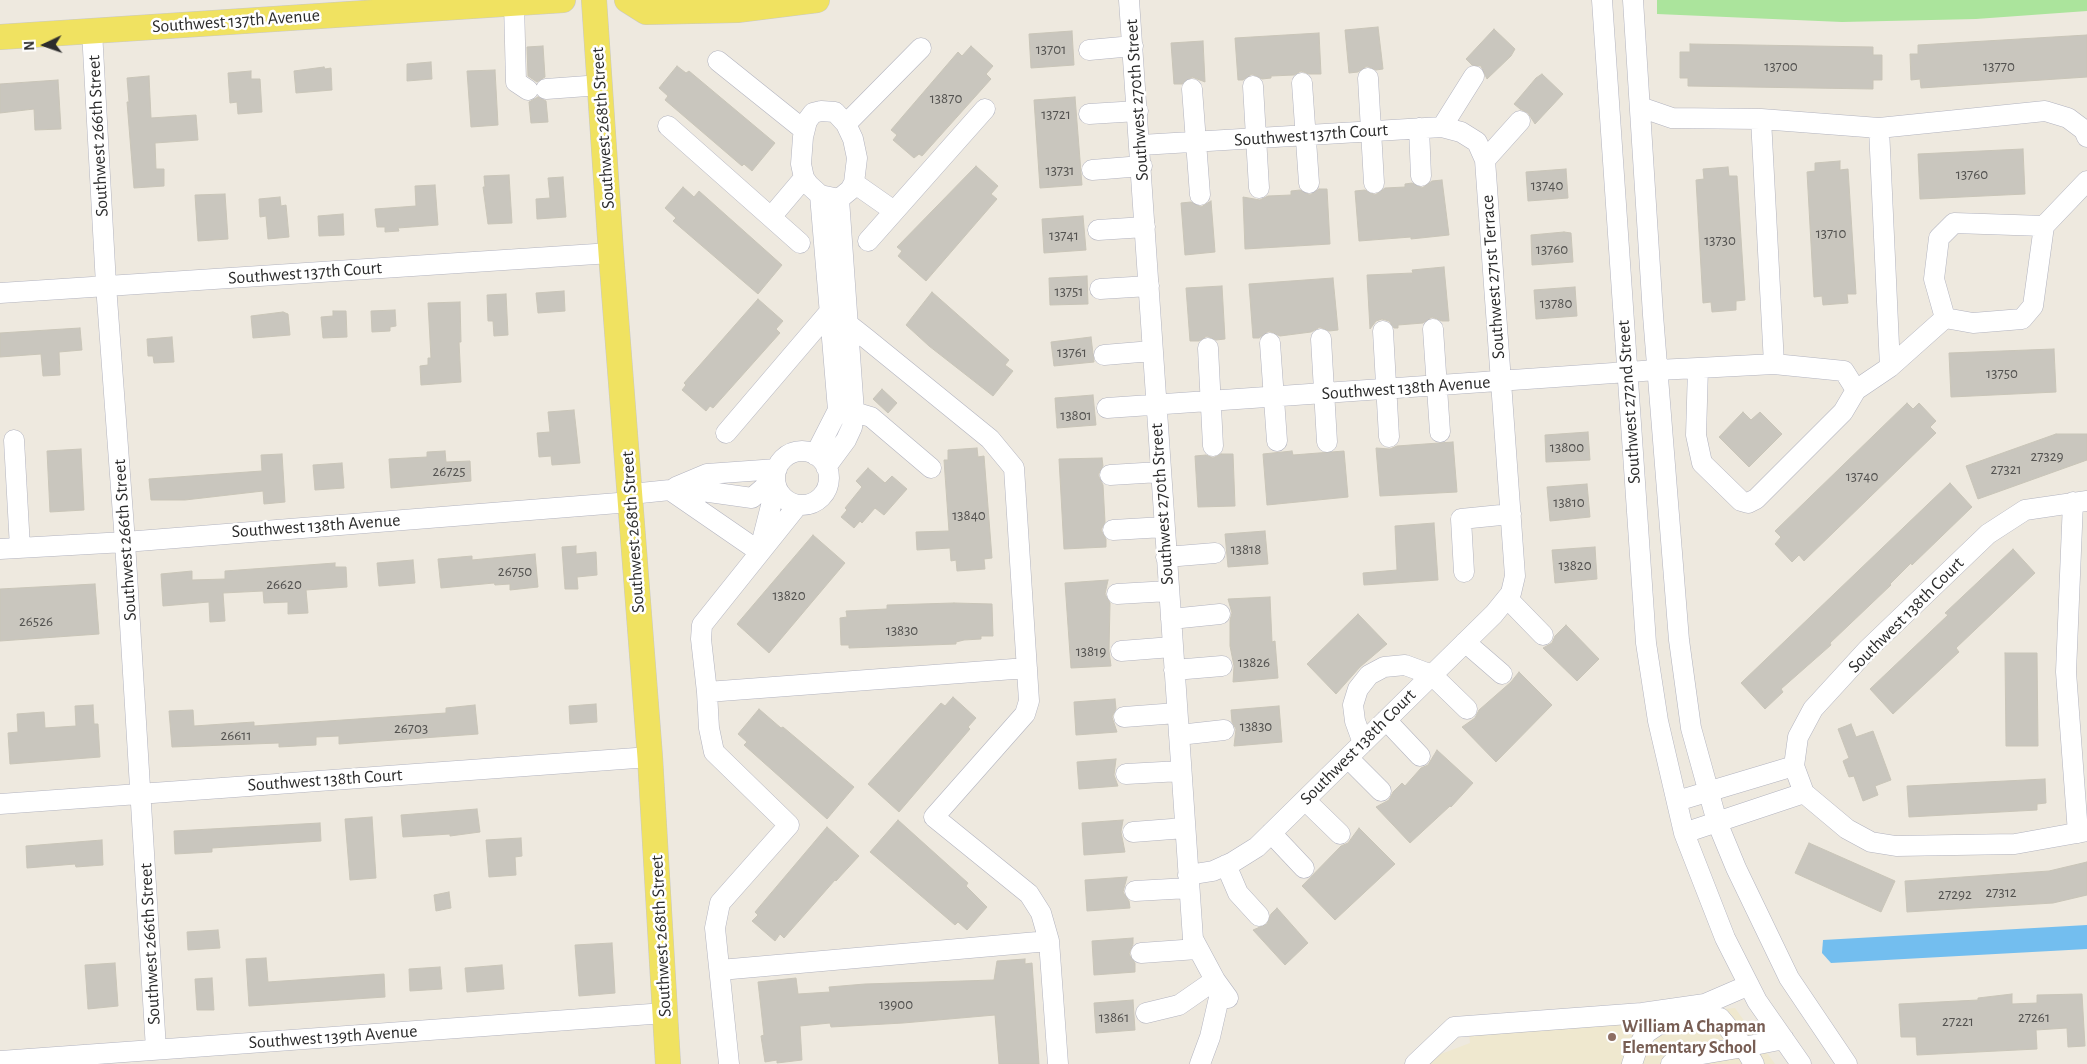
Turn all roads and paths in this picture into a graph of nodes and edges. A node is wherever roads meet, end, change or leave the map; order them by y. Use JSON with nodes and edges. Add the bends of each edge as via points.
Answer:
{"nodes":[{"id":1,"x":563,"y":0,"type":"edge"},
{"id":2,"x":594,"y":0,"type":"edge"},
{"id":3,"x":627,"y":0,"type":"edge"},
{"id":4,"x":817,"y":0,"type":"edge"},
{"id":5,"x":1129,"y":0,"type":"edge"},
{"id":6,"x":1602,"y":0,"type":"edge"},
{"id":7,"x":1633,"y":0,"type":"edge"},
{"id":8,"x":514,"y":3,"type":"junction"},
{"id":9,"x":92,"y":30,"type":"junction"},
{"id":10,"x":0,"y":37,"type":"edge"},
{"id":11,"x":1133,"y":46,"type":"junction"},
{"id":12,"x":921,"y":48,"type":"dead end"},
{"id":13,"x":1088,"y":50,"type":"dead end"},
{"id":14,"x":718,"y":61,"type":"dead end"},
{"id":15,"x":1474,"y":76,"type":"dead end"},
{"id":16,"x":1368,"y":78,"type":"dead end"},
{"id":17,"x":1302,"y":83,"type":"dead end"},
{"id":18,"x":601,"y":85,"type":"junction"},
{"id":19,"x":1253,"y":86,"type":"dead end"},
{"id":20,"x":1192,"y":89,"type":"dead end"},
{"id":21,"x":1640,"y":106,"type":"junction"},
{"id":22,"x":985,"y":109,"type":"dead end"},
{"id":23,"x":1138,"y":111,"type":"junction"},
{"id":24,"x":1089,"y":114,"type":"dead end"},
{"id":25,"x":1761,"y":119,"type":"junction"},
{"id":26,"x":1520,"y":121,"type":"dead end"},
{"id":27,"x":846,"y":124,"type":"junction"},
{"id":28,"x":668,"y":126,"type":"dead end"},
{"id":29,"x":1442,"y":127,"type":"junction"},
{"id":30,"x":1419,"y":128,"type":"junction"},
{"id":31,"x":1879,"y":128,"type":"junction"},
{"id":32,"x":804,"y":130,"type":"junction"},
{"id":33,"x":1371,"y":131,"type":"junction"},
{"id":34,"x":1306,"y":135,"type":"junction"},
{"id":35,"x":2087,"y":137,"type":"edge"},
{"id":36,"x":1256,"y":138,"type":"junction"},
{"id":37,"x":1196,"y":142,"type":"junction"},
{"id":38,"x":1140,"y":145,"type":"junction"},
{"id":39,"x":1481,"y":151,"type":"junction"},
{"id":40,"x":1142,"y":166,"type":"junction"},
{"id":41,"x":1092,"y":170,"type":"dead end"},
{"id":42,"x":1421,"y":176,"type":"dead end"},
{"id":43,"x":804,"y":178,"type":"junction"},
{"id":44,"x":2087,"y":181,"type":"edge"},
{"id":45,"x":854,"y":183,"type":"junction"},
{"id":46,"x":1309,"y":183,"type":"dead end"},
{"id":47,"x":1374,"y":183,"type":"dead end"},
{"id":48,"x":1259,"y":188,"type":"dead end"},
{"id":49,"x":1200,"y":195,"type":"dead end"},
{"id":50,"x":829,"y":197,"type":"junction"},
{"id":51,"x":894,"y":211,"type":"junction"},
{"id":52,"x":771,"y":217,"type":"junction"},
{"id":53,"x":2044,"y":226,"type":"junction"},
{"id":54,"x":1145,"y":227,"type":"junction"},
{"id":55,"x":1098,"y":230,"type":"dead end"},
{"id":56,"x":868,"y":241,"type":"dead end"},
{"id":57,"x":800,"y":243,"type":"dead end"},
{"id":58,"x":611,"y":254,"type":"junction"},
{"id":59,"x":106,"y":285,"type":"junction"},
{"id":60,"x":1149,"y":286,"type":"junction"},
{"id":61,"x":1100,"y":290,"type":"dead end"},
{"id":62,"x":0,"y":293,"type":"edge"},
{"id":63,"x":1945,"y":318,"type":"junction"},
{"id":64,"x":837,"y":319,"type":"junction"},
{"id":65,"x":1433,"y":329,"type":"dead end"},
{"id":66,"x":1383,"y":331,"type":"dead end"},
{"id":67,"x":1320,"y":339,"type":"dead end"},
{"id":68,"x":1270,"y":343,"type":"dead end"},
{"id":69,"x":1208,"y":348,"type":"dead end"},
{"id":70,"x":1152,"y":351,"type":"junction"},
{"id":71,"x":1104,"y":355,"type":"dead end"},
{"id":72,"x":1774,"y":364,"type":"junction"},
{"id":73,"x":1890,"y":367,"type":"junction"},
{"id":74,"x":1698,"y":368,"type":"junction"},
{"id":75,"x":1657,"y":370,"type":"junction"},
{"id":76,"x":1626,"y":372,"type":"junction"},
{"id":77,"x":1501,"y":381,"type":"junction"},
{"id":78,"x":1436,"y":386,"type":"junction"},
{"id":79,"x":1387,"y":389,"type":"junction"},
{"id":80,"x":1856,"y":390,"type":"junction"},
{"id":81,"x":1324,"y":394,"type":"junction"},
{"id":82,"x":1274,"y":397,"type":"junction"},
{"id":83,"x":1212,"y":401,"type":"junction"},
{"id":84,"x":1156,"y":405,"type":"junction"},
{"id":85,"x":1107,"y":408,"type":"dead end"},
{"id":86,"x":846,"y":411,"type":"junction"},
{"id":87,"x":1440,"y":432,"type":"dead end"},
{"id":88,"x":726,"y":433,"type":"dead end"},
{"id":89,"x":1389,"y":437,"type":"dead end"},
{"id":90,"x":14,"y":440,"type":"dead end"},
{"id":91,"x":1277,"y":441,"type":"dead end"},
{"id":92,"x":1327,"y":442,"type":"dead end"},
{"id":93,"x":1214,"y":446,"type":"dead end"},
{"id":94,"x":821,"y":461,"type":"junction"},
{"id":95,"x":931,"y":468,"type":"dead end"},
{"id":96,"x":754,"y":470,"type":"junction"},
{"id":97,"x":1160,"y":472,"type":"junction"},
{"id":98,"x":1110,"y":475,"type":"dead end"},
{"id":99,"x":776,"y":478,"type":"junction"},
{"id":100,"x":670,"y":490,"type":"junction"},
{"id":101,"x":754,"y":496,"type":"junction"},
{"id":102,"x":631,"y":498,"type":"junction"},
{"id":103,"x":2080,"y":502,"type":"edge"},
{"id":104,"x":798,"y":505,"type":"junction"},
{"id":105,"x":1511,"y":514,"type":"junction"},
{"id":106,"x":1164,"y":527,"type":"junction"},
{"id":107,"x":1113,"y":530,"type":"dead end"},
{"id":108,"x":125,"y":542,"type":"junction"},
{"id":109,"x":10,"y":549,"type":"edge"},
{"id":110,"x":760,"y":552,"type":"junction"},
{"id":111,"x":1215,"y":553,"type":"dead end"},
{"id":112,"x":1166,"y":557,"type":"junction"},
{"id":113,"x":1464,"y":572,"type":"dead end"},
{"id":114,"x":1168,"y":591,"type":"junction"},
{"id":115,"x":1117,"y":594,"type":"dead end"},
{"id":116,"x":1509,"y":595,"type":"junction"},
{"id":117,"x":1220,"y":614,"type":"dead end"},
{"id":118,"x":1171,"y":619,"type":"junction"},
{"id":119,"x":1543,"y":635,"type":"dead end"},
{"id":120,"x":1465,"y":642,"type":"junction"},
{"id":121,"x":1172,"y":647,"type":"junction"},
{"id":122,"x":1121,"y":651,"type":"dead end"},
{"id":123,"x":1222,"y":666,"type":"dead end"},
{"id":124,"x":1028,"y":668,"type":"junction"},
{"id":125,"x":1174,"y":670,"type":"junction"},
{"id":126,"x":1502,"y":674,"type":"dead end"},
{"id":127,"x":1432,"y":675,"type":"junction"},
{"id":128,"x":707,"y":692,"type":"junction"},
{"id":129,"x":1467,"y":709,"type":"dead end"},
{"id":130,"x":1177,"y":713,"type":"junction"},
{"id":131,"x":1124,"y":717,"type":"dead end"},
{"id":132,"x":1386,"y":720,"type":"junction"},
{"id":133,"x":1224,"y":730,"type":"dead end"},
{"id":134,"x":1179,"y":735,"type":"junction"},
{"id":135,"x":1363,"y":742,"type":"junction"},
{"id":136,"x":1420,"y":756,"type":"dead end"},
{"id":137,"x":650,"y":758,"type":"junction"},
{"id":138,"x":1348,"y":758,"type":"junction"},
{"id":139,"x":1794,"y":766,"type":"junction"},
{"id":140,"x":1181,"y":770,"type":"junction"},
{"id":141,"x":1126,"y":774,"type":"dead end"},
{"id":142,"x":1708,"y":790,"type":"junction"},
{"id":143,"x":1381,"y":791,"type":"dead end"},
{"id":144,"x":141,"y":793,"type":"junction"},
{"id":145,"x":1804,"y":793,"type":"junction"},
{"id":146,"x":1305,"y":800,"type":"junction"},
{"id":147,"x":1677,"y":801,"type":"junction"},
{"id":148,"x":0,"y":804,"type":"edge"},
{"id":149,"x":1718,"y":822,"type":"junction"},
{"id":150,"x":1185,"y":828,"type":"junction"},
{"id":151,"x":1133,"y":832,"type":"dead end"},
{"id":152,"x":2083,"y":832,"type":"edge"},
{"id":153,"x":1271,"y":833,"type":"junction"},
{"id":154,"x":1684,"y":833,"type":"junction"},
{"id":155,"x":1340,"y":834,"type":"dead end"},
{"id":156,"x":1226,"y":865,"type":"junction"},
{"id":157,"x":1304,"y":868,"type":"dead end"},
{"id":158,"x":1189,"y":881,"type":"junction"},
{"id":159,"x":1135,"y":891,"type":"dead end"},
{"id":160,"x":1259,"y":916,"type":"dead end"},
{"id":161,"x":1050,"y":941,"type":"junction"},
{"id":162,"x":1197,"y":948,"type":"junction"},
{"id":163,"x":1141,"y":953,"type":"dead end"},
{"id":164,"x":720,"y":970,"type":"junction"},
{"id":165,"x":1749,"y":985,"type":"junction"},
{"id":166,"x":1221,"y":989,"type":"junction"},
{"id":167,"x":1146,"y":1012,"type":"dead end"},
{"id":168,"x":665,"y":1013,"type":"junction"},
{"id":169,"x":1784,"y":1039,"type":"junction"},
{"id":170,"x":156,"y":1050,"type":"junction"},
{"id":171,"x":1749,"y":1056,"type":"edge"},
{"id":172,"x":0,"y":1060,"type":"edge"},
{"id":173,"x":668,"y":1064,"type":"edge"},
{"id":174,"x":729,"y":1064,"type":"edge"},
{"id":175,"x":1058,"y":1064,"type":"edge"},
{"id":176,"x":1200,"y":1064,"type":"edge"},
{"id":177,"x":1415,"y":1064,"type":"edge"},
{"id":178,"x":1632,"y":1064,"type":"edge"},
{"id":179,"x":1671,"y":1064,"type":"edge"},
{"id":180,"x":1801,"y":1064,"type":"edge"},
{"id":181,"x":1847,"y":1064,"type":"edge"}],
"edges":[{"from":1,"to":8,"type":"main road","name":"Southwest 137th Avenue"},
{"from":2,"to":18,"type":"main road","name":"Southwest 268th Street"},
{"from":3,"to":4,"type":"main road","via":[[646,12],[737,10]]},
{"from":5,"to":11,"type":"street","name":"Southwest 270th Street"},
{"from":6,"to":76,"type":"street","name":"Southwest 272nd Street"},
{"from":7,"to":21,"type":"street","name":"Southwest 272nd Street"},
{"from":8,"to":9,"type":"main road","name":"Southwest 137th Avenue"},
{"from":8,"to":18,"type":"street","via":[[516,82],[537,89]]},
{"from":9,"to":10,"type":"main road","name":"Southwest 137th Avenue"},
{"from":9,"to":59,"type":"street","name":"Southwest 266th Street"},
{"from":11,"to":13,"type":"street"},
{"from":11,"to":23,"type":"street","name":"Southwest 270th Street"},
{"from":12,"to":27,"type":"street"},
{"from":14,"to":32,"type":"street"},
{"from":15,"to":29,"type":"street"},
{"from":16,"to":33,"type":"street"},
{"from":17,"to":34,"type":"street"},
{"from":18,"to":58,"type":"main road","name":"Southwest 268th Street"},
{"from":19,"to":36,"type":"street"},
{"from":20,"to":37,"type":"street"},
{"from":21,"to":25,"type":"street","via":[[1672,118]]},
{"from":21,"to":75,"type":"street","name":"Southwest 272nd Street"},
{"from":22,"to":51,"type":"street"},
{"from":23,"to":24,"type":"street"},
{"from":23,"to":38,"type":"street","name":"Southwest 270th Street"},
{"from":25,"to":31,"type":"street"},
{"from":25,"to":72,"type":"street"},
{"from":26,"to":39,"type":"street"},
{"from":27,"to":32,"type":"street","via":[[835,112],[821,111],[814,113]]},
{"from":27,"to":45,"type":"street","via":[[857,158]]},
{"from":28,"to":52,"type":"street"},
{"from":29,"to":30,"type":"street","name":"Southwest 137th Court"},
{"from":29,"to":39,"type":"street","name":"Southwest 137th Court","via":[[1461,132]]},
{"from":30,"to":33,"type":"street","name":"Southwest 137th Court"},
{"from":30,"to":42,"type":"street"},
{"from":31,"to":35,"type":"street","via":[[2045,111],[2068,118],[2084,130]]},
{"from":31,"to":73,"type":"street"},
{"from":32,"to":43,"type":"street","via":[[801,151]]},
{"from":33,"to":34,"type":"street","name":"Southwest 137th Court"},
{"from":33,"to":47,"type":"street"},
{"from":34,"to":36,"type":"street","name":"Southwest 137th Court"},
{"from":34,"to":46,"type":"street"},
{"from":36,"to":37,"type":"street","name":"Southwest 137th Court"},
{"from":36,"to":48,"type":"street"},
{"from":37,"to":38,"type":"street","name":"Southwest 137th Court"},
{"from":37,"to":49,"type":"street"},
{"from":38,"to":40,"type":"street","name":"Southwest 270th Street"},
{"from":39,"to":77,"type":"street","name":"Southwest 271st Terrace"},
{"from":40,"to":41,"type":"street"},
{"from":40,"to":54,"type":"street","name":"Southwest 270th Street"},
{"from":43,"to":50,"type":"street"},
{"from":43,"to":52,"type":"street"},
{"from":44,"to":53,"type":"street"},
{"from":45,"to":50,"type":"street","via":[[850,190]]},
{"from":45,"to":51,"type":"street"},
{"from":50,"to":64,"type":"street"},
{"from":51,"to":56,"type":"street"},
{"from":52,"to":57,"type":"street"},
{"from":53,"to":63,"type":"street","via":[[2033,306],[2022,319],[1973,323]]},
{"from":53,"to":63,"type":"street","via":[[1954,223],[1939,238],[1934,279]]},
{"from":54,"to":55,"type":"street"},
{"from":54,"to":60,"type":"street","name":"Southwest 270th Street"},
{"from":58,"to":59,"type":"street","name":"Southwest 137th Court"},
{"from":58,"to":102,"type":"main road","name":"Southwest 268th Street"},
{"from":59,"to":62,"type":"street","name":"Southwest 137th Court"},
{"from":59,"to":108,"type":"street","name":"Southwest 266th Street"},
{"from":60,"to":61,"type":"street"},
{"from":60,"to":70,"type":"street","name":"Southwest 270th Street"},
{"from":63,"to":73,"type":"street"},
{"from":64,"to":86,"type":"street"},
{"from":64,"to":88,"type":"street"},
{"from":64,"to":124,"type":"street","via":[[990,439],[1014,468]]},
{"from":65,"to":78,"type":"street"},
{"from":66,"to":79,"type":"street"},
{"from":67,"to":81,"type":"street"},
{"from":68,"to":82,"type":"street"},
{"from":69,"to":83,"type":"street"},
{"from":70,"to":71,"type":"street"},
{"from":70,"to":84,"type":"street","name":"Southwest 270th Street"},
{"from":72,"to":74,"type":"street","name":"Southwest 138th Avenue"},
{"from":72,"to":80,"type":"street","name":"Southwest 138th Avenue","via":[[1844,371]]},
{"from":73,"to":80,"type":"street"},
{"from":74,"to":75,"type":"street","name":"Southwest 138th Avenue"},
{"from":74,"to":80,"type":"street","via":[[1696,435],[1702,463],[1741,501],[1748,503],[1756,499],[1843,412]]},
{"from":75,"to":76,"type":"street","name":"Southwest 138th Avenue"},
{"from":75,"to":142,"type":"street","name":"Southwest 272nd Street","via":[[1679,640],[1691,728]]},
{"from":76,"to":77,"type":"street","name":"Southwest 138th Avenue"},
{"from":76,"to":147,"type":"street","name":"Southwest 272nd Street","via":[[1646,643],[1658,721]]},
{"from":77,"to":78,"type":"street","name":"Southwest 138th Avenue"},
{"from":77,"to":105,"type":"street","name":"Southwest 271st Terrace"},
{"from":78,"to":79,"type":"street","name":"Southwest 138th Avenue"},
{"from":78,"to":87,"type":"street"},
{"from":79,"to":81,"type":"street","name":"Southwest 138th Avenue"},
{"from":79,"to":89,"type":"street"},
{"from":81,"to":82,"type":"street","name":"Southwest 138th Avenue"},
{"from":81,"to":92,"type":"street"},
{"from":82,"to":83,"type":"street","name":"Southwest 138th Avenue"},
{"from":82,"to":91,"type":"street"},
{"from":83,"to":84,"type":"street","name":"Southwest 138th Avenue"},
{"from":83,"to":93,"type":"street"},
{"from":84,"to":85,"type":"street","name":"Southwest 138th Avenue"},
{"from":84,"to":97,"type":"street","name":"Southwest 270th Street"},
{"from":86,"to":94,"type":"street","via":[[852,427],[846,440]]},
{"from":86,"to":95,"type":"street","via":[[871,417]]},
{"from":90,"to":109,"type":"street"},
{"from":94,"to":99,"type":"street","via":[[797,452],[781,461]]},
{"from":94,"to":104,"type":"street","via":[[829,482],[823,495],[812,504]]},
{"from":96,"to":99,"type":"street"},
{"from":96,"to":100,"type":"street","via":[[707,474]]},
{"from":96,"to":101,"type":"street"},
{"from":97,"to":98,"type":"street"},
{"from":97,"to":106,"type":"street","name":"Southwest 270th Street"},
{"from":99,"to":101,"type":"street"},
{"from":99,"to":104,"type":"street","via":[[784,498]]},
{"from":99,"to":110,"type":"street"},
{"from":100,"to":101,"type":"street"},
{"from":100,"to":102,"type":"street","name":"Southwest 138th Avenue"},
{"from":100,"to":110,"type":"street"},
{"from":102,"to":108,"type":"street","name":"Southwest 138th Avenue"},
{"from":102,"to":137,"type":"main road","name":"Southwest 268th Street"},
{"from":103,"to":139,"type":"street","name":"Southwest 138th Court","via":[[2025,510],[1988,534],[1867,650],[1813,709],[1798,737]]},
{"from":103,"to":152,"type":"street","via":[[2066,672]]},
{"from":104,"to":110,"type":"street"},
{"from":105,"to":113,"type":"street","via":[[1461,519]]},
{"from":105,"to":116,"type":"street","name":"Southwest 271st Terrace","via":[[1516,576]]},
{"from":106,"to":107,"type":"street"},
{"from":106,"to":112,"type":"street","name":"Southwest 270th Street"},
{"from":108,"to":109,"type":"street","name":"Southwest 138th Avenue"},
{"from":108,"to":144,"type":"street","name":"Southwest 266th Street"},
{"from":110,"to":128,"type":"street","via":[[702,624]]},
{"from":111,"to":112,"type":"street"},
{"from":112,"to":114,"type":"street","name":"Southwest 270th Street"},
{"from":114,"to":115,"type":"street"},
{"from":114,"to":118,"type":"street","name":"Southwest 270th Street"},
{"from":116,"to":119,"type":"street"},
{"from":116,"to":120,"type":"street","name":"Southwest 138th Court"},
{"from":117,"to":118,"type":"street"},
{"from":118,"to":121,"type":"street","name":"Southwest 270th Street"},
{"from":120,"to":126,"type":"street"},
{"from":120,"to":127,"type":"street","name":"Southwest 138th Court"},
{"from":121,"to":122,"type":"street"},
{"from":121,"to":125,"type":"street","name":"Southwest 270th Street"},
{"from":123,"to":125,"type":"street"},
{"from":124,"to":128,"type":"street"},
{"from":124,"to":161,"type":"street","via":[[1029,701],[1025,714],[934,817],[1029,894],[1041,913]]},
{"from":125,"to":130,"type":"street","name":"Southwest 270th Street"},
{"from":127,"to":129,"type":"street"},
{"from":127,"to":132,"type":"street","name":"Southwest 138th Court"},
{"from":127,"to":135,"type":"street","via":[[1405,665],[1384,667],[1369,675],[1358,689],[1353,705]]},
{"from":128,"to":164,"type":"street","via":[[708,728],[714,752],[789,825],[720,903],[715,928]]},
{"from":130,"to":131,"type":"street"},
{"from":130,"to":134,"type":"street","name":"Southwest 270th Street"},
{"from":132,"to":135,"type":"street","name":"Southwest 138th Court"},
{"from":132,"to":136,"type":"street"},
{"from":133,"to":134,"type":"street"},
{"from":134,"to":140,"type":"street","name":"Southwest 270th Street"},
{"from":135,"to":138,"type":"street","name":"Southwest 138th Court"},
{"from":137,"to":144,"type":"street","name":"Southwest 138th Court"},
{"from":137,"to":168,"type":"main road","name":"Southwest 268th Street"},
{"from":138,"to":143,"type":"street"},
{"from":138,"to":146,"type":"street","name":"Southwest 138th Court"},
{"from":139,"to":142,"type":"street"},
{"from":139,"to":145,"type":"street","name":"Southwest 138th Court"},
{"from":140,"to":141,"type":"street"},
{"from":140,"to":150,"type":"street","name":"Southwest 270th Street"},
{"from":142,"to":147,"type":"street"},
{"from":142,"to":149,"type":"street","name":"Southwest 272nd Street"},
{"from":144,"to":148,"type":"street","name":"Southwest 138th Court"},
{"from":144,"to":170,"type":"street","name":"Southwest 266th Street"},
{"from":145,"to":149,"type":"street"},
{"from":145,"to":152,"type":"street","via":[[1847,829],[1871,842],[1896,846],[2015,844]]},
{"from":146,"to":153,"type":"street","name":"Southwest 138th Court"},
{"from":146,"to":155,"type":"street"},
{"from":147,"to":154,"type":"street","name":"Southwest 272nd Street"},
{"from":149,"to":154,"type":"street"},
{"from":149,"to":181,"type":"street","name":"Southwest 272nd Street","via":[[1736,868],[1789,978]]},
{"from":150,"to":151,"type":"street"},
{"from":150,"to":158,"type":"street","name":"Southwest 270th Street"},
{"from":153,"to":156,"type":"street","name":"Southwest 138th Court","via":[[1257,847]]},
{"from":153,"to":157,"type":"street"},
{"from":154,"to":165,"type":"street","name":"Southwest 272nd Street","via":[[1725,938]]},
{"from":156,"to":158,"type":"street","name":"Southwest 138th Court"},
{"from":156,"to":160,"type":"street","via":[[1238,893]]},
{"from":158,"to":159,"type":"street","name":"Southwest 138th Court"},
{"from":158,"to":162,"type":"street","name":"Southwest 270th Street","via":[[1193,938]]},
{"from":161,"to":164,"type":"street"},
{"from":161,"to":175,"type":"street"},
{"from":162,"to":163,"type":"street"},
{"from":162,"to":166,"type":"street","name":"Southwest 270th Street"},
{"from":164,"to":174,"type":"street"},
{"from":165,"to":169,"type":"street","name":"Southwest 272nd Street"},
{"from":165,"to":177,"type":"street","via":[[1705,1004],[1642,1013],[1454,1027]]},
{"from":166,"to":167,"type":"street","via":[[1179,1005]]},
{"from":166,"to":176,"type":"street"},
{"from":168,"to":170,"type":"street","name":"Southwest 139th Avenue"},
{"from":168,"to":173,"type":"main road","name":"Southwest 268th Street"},
{"from":169,"to":171,"type":"street"},
{"from":169,"to":180,"type":"street","name":"Southwest 272nd Street"},
{"from":170,"to":172,"type":"street","name":"Southwest 139th Avenue"},
{"from":171,"to":178,"type":"street","via":[[1720,1018],[1686,1019],[1658,1025],[1646,1033]]},
{"from":171,"to":179,"type":"street","via":[[1678,1058]]}]}
